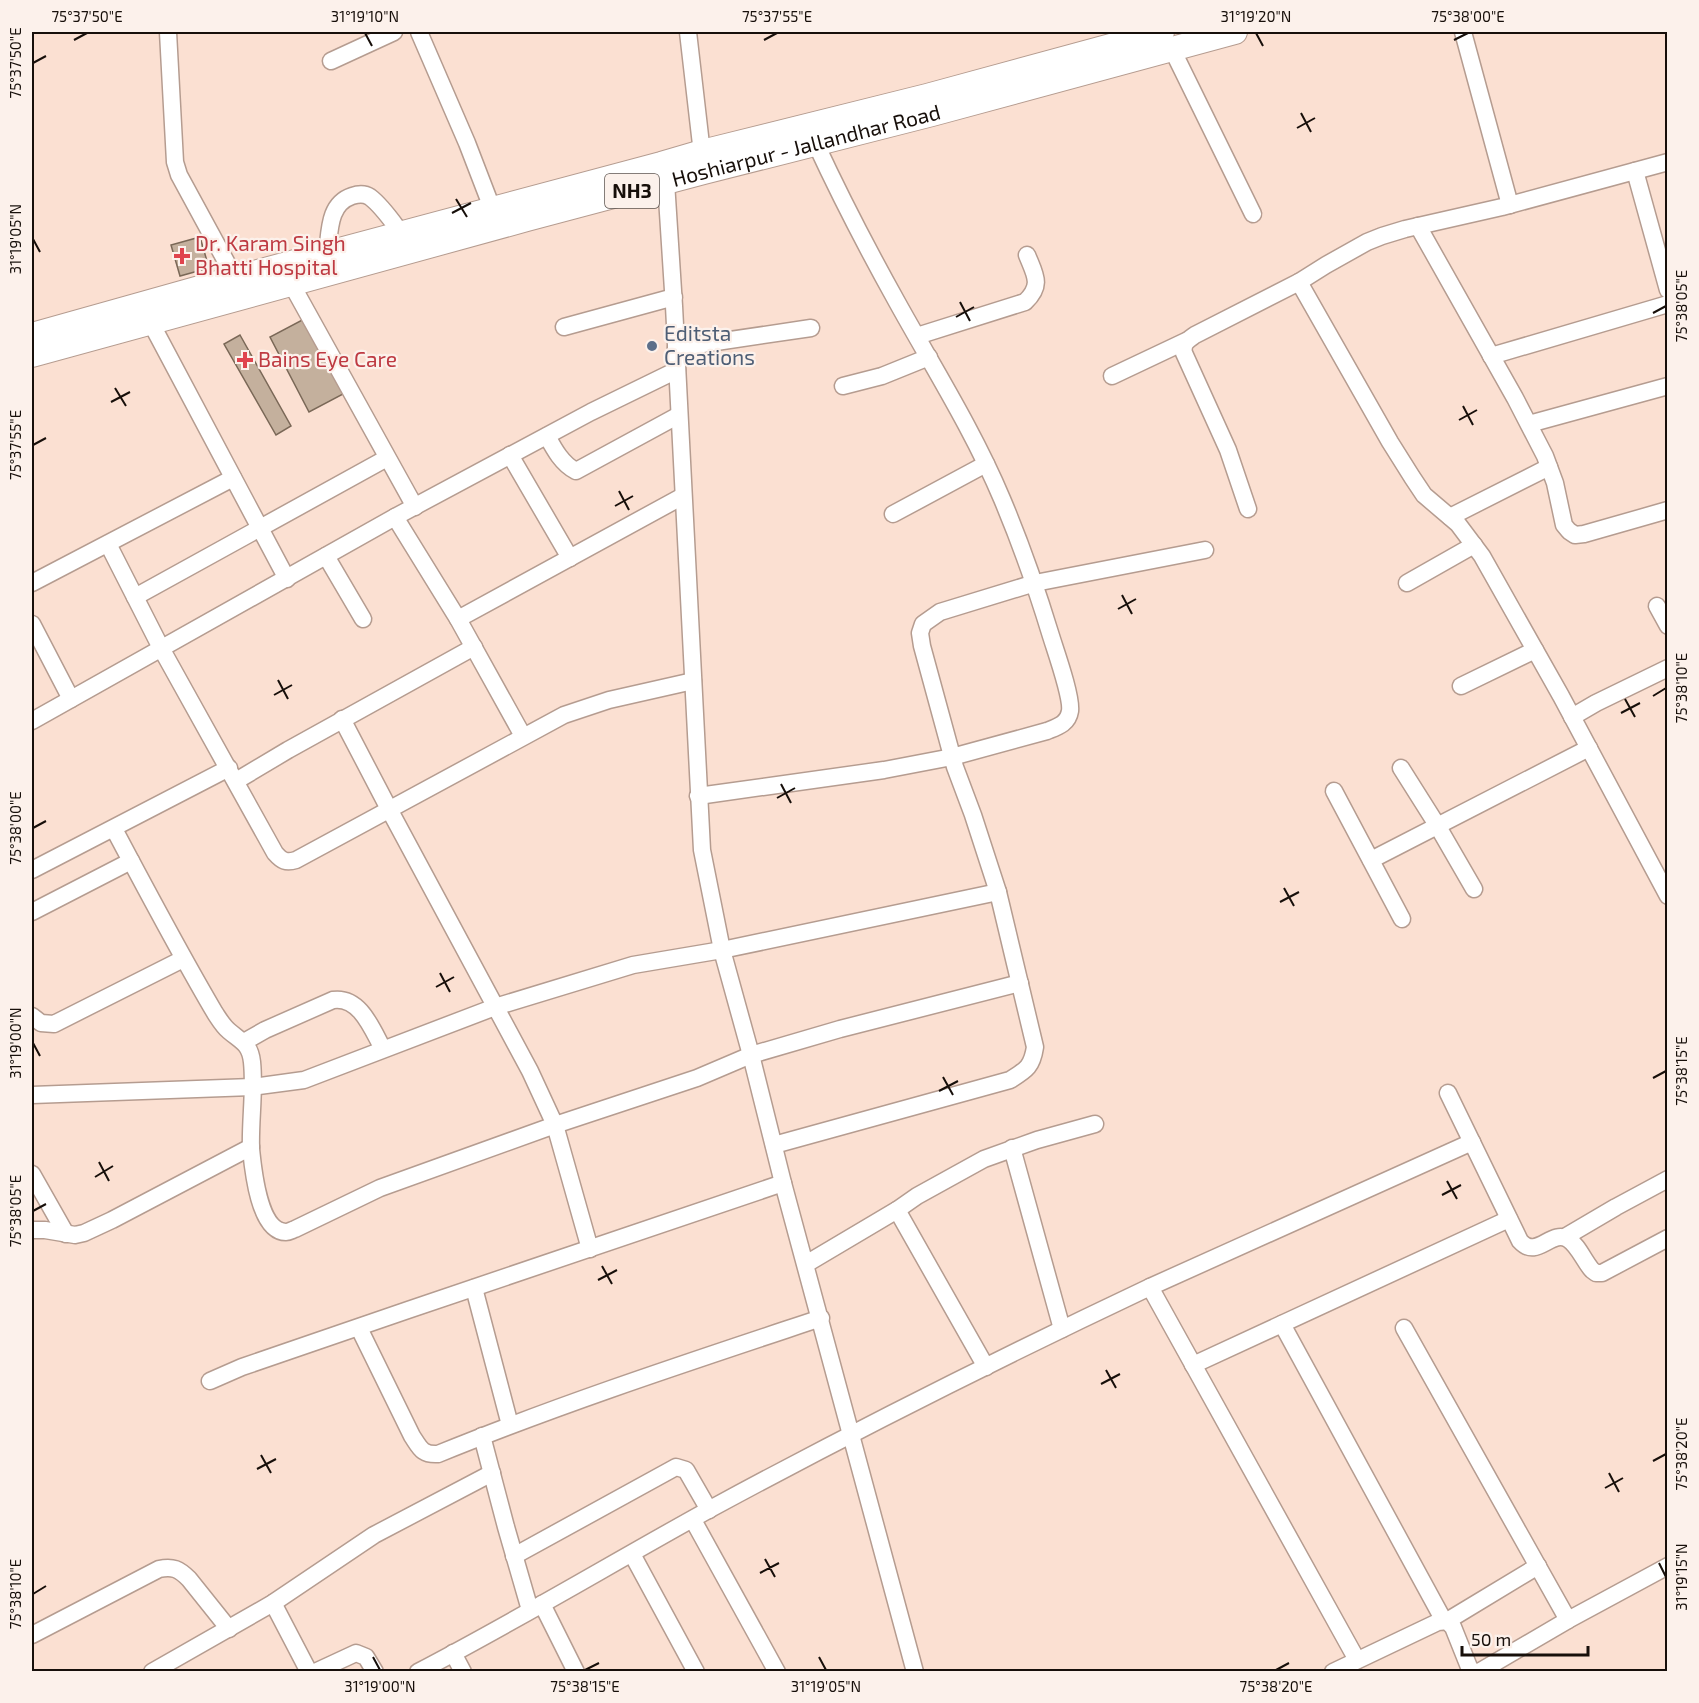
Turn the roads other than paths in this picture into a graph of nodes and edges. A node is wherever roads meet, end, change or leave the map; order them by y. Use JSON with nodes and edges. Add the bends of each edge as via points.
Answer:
{"nodes":[{"id":1,"x":168,"y":32,"type":"edge"},
{"id":2,"x":394,"y":32,"type":"edge"},
{"id":3,"x":419,"y":32,"type":"edge"},
{"id":4,"x":688,"y":32,"type":"edge"},
{"id":5,"x":1235,"y":32,"type":"edge"},
{"id":6,"x":1463,"y":32,"type":"edge"},
{"id":7,"x":1129,"y":36,"type":"edge"},
{"id":8,"x":1167,"y":40,"type":"edge"},
{"id":9,"x":332,"y":62,"type":"dead end"},
{"id":10,"x":816,"y":144,"type":"junction"},
{"id":11,"x":703,"y":162,"type":"junction"},
{"id":12,"x":1668,"y":162,"type":"edge"},
{"id":13,"x":1635,"y":171,"type":"junction"},
{"id":14,"x":666,"y":182,"type":"junction"},
{"id":15,"x":627,"y":183,"type":"junction"},
{"id":16,"x":1510,"y":205,"type":"junction"},
{"id":17,"x":492,"y":208,"type":"junction"},
{"id":18,"x":1253,"y":214,"type":"dead end"},
{"id":19,"x":1418,"y":226,"type":"junction"},
{"id":20,"x":401,"y":233,"type":"junction"},
{"id":21,"x":327,"y":253,"type":"junction"},
{"id":22,"x":1027,"y":255,"type":"dead end"},
{"id":23,"x":235,"y":278,"type":"junction"},
{"id":24,"x":1299,"y":282,"type":"junction"},
{"id":25,"x":292,"y":285,"type":"junction"},
{"id":26,"x":1668,"y":290,"type":"edge"},
{"id":27,"x":674,"y":297,"type":"junction"},
{"id":28,"x":1668,"y":304,"type":"edge"},
{"id":29,"x":152,"y":323,"type":"junction"},
{"id":30,"x":564,"y":327,"type":"dead end"},
{"id":31,"x":811,"y":328,"type":"dead end"},
{"id":32,"x":32,"y":335,"type":"edge"},
{"id":33,"x":916,"y":336,"type":"junction"},
{"id":34,"x":1186,"y":341,"type":"junction"},
{"id":35,"x":676,"y":348,"type":"junction"},
{"id":36,"x":32,"y":355,"type":"edge"},
{"id":37,"x":1491,"y":356,"type":"junction"},
{"id":38,"x":929,"y":357,"type":"junction"},
{"id":39,"x":677,"y":370,"type":"junction"},
{"id":40,"x":1112,"y":376,"type":"dead end"},
{"id":41,"x":843,"y":386,"type":"dead end"},
{"id":42,"x":1668,"y":386,"type":"edge"},
{"id":43,"x":679,"y":415,"type":"junction"},
{"id":44,"x":1529,"y":424,"type":"junction"},
{"id":45,"x":547,"y":436,"type":"junction"},
{"id":46,"x":510,"y":455,"type":"junction"},
{"id":47,"x":387,"y":458,"type":"junction"},
{"id":48,"x":986,"y":464,"type":"junction"},
{"id":49,"x":1549,"y":467,"type":"junction"},
{"id":50,"x":233,"y":478,"type":"junction"},
{"id":51,"x":683,"y":496,"type":"junction"},
{"id":52,"x":415,"y":507,"type":"junction"},
{"id":53,"x":1248,"y":509,"type":"dead end"},
{"id":54,"x":1668,"y":510,"type":"edge"},
{"id":55,"x":893,"y":514,"type":"dead end"},
{"id":56,"x":395,"y":517,"type":"junction"},
{"id":57,"x":1450,"y":517,"type":"junction"},
{"id":58,"x":260,"y":529,"type":"junction"},
{"id":59,"x":108,"y":544,"type":"junction"},
{"id":60,"x":1474,"y":545,"type":"junction"},
{"id":61,"x":1204,"y":550,"type":"dead end"},
{"id":62,"x":326,"y":556,"type":"junction"},
{"id":63,"x":570,"y":558,"type":"junction"},
{"id":64,"x":287,"y":579,"type":"junction"},
{"id":65,"x":1035,"y":583,"type":"junction"},
{"id":66,"x":1407,"y":583,"type":"dead end"},
{"id":67,"x":32,"y":584,"type":"edge"},
{"id":68,"x":135,"y":597,"type":"junction"},
{"id":69,"x":1657,"y":606,"type":"dead end"},
{"id":70,"x":363,"y":619,"type":"dead end"},
{"id":71,"x":458,"y":619,"type":"junction"},
{"id":72,"x":32,"y":624,"type":"edge"},
{"id":73,"x":1668,"y":626,"type":"edge"},
{"id":74,"x":474,"y":647,"type":"junction"},
{"id":75,"x":161,"y":648,"type":"junction"},
{"id":76,"x":1535,"y":650,"type":"junction"},
{"id":77,"x":1668,"y":668,"type":"edge"},
{"id":78,"x":693,"y":681,"type":"junction"},
{"id":79,"x":1461,"y":687,"type":"dead end"},
{"id":80,"x":71,"y":699,"type":"junction"},
{"id":81,"x":1572,"y":717,"type":"junction"},
{"id":82,"x":342,"y":719,"type":"junction"},
{"id":83,"x":32,"y":721,"type":"edge"},
{"id":84,"x":523,"y":736,"type":"junction"},
{"id":85,"x":1588,"y":748,"type":"junction"},
{"id":86,"x":952,"y":757,"type":"junction"},
{"id":87,"x":1401,"y":768,"type":"dead end"},
{"id":88,"x":232,"y":775,"type":"junction"},
{"id":89,"x":1334,"y":791,"type":"dead end"},
{"id":90,"x":698,"y":796,"type":"junction"},
{"id":91,"x":389,"y":809,"type":"junction"},
{"id":92,"x":1437,"y":825,"type":"junction"},
{"id":93,"x":114,"y":829,"type":"junction"},
{"id":94,"x":1371,"y":860,"type":"junction"},
{"id":95,"x":131,"y":861,"type":"junction"},
{"id":96,"x":32,"y":870,"type":"edge"},
{"id":97,"x":1474,"y":889,"type":"dead end"},
{"id":98,"x":998,"y":892,"type":"junction"},
{"id":99,"x":1668,"y":897,"type":"edge"},
{"id":100,"x":32,"y":912,"type":"edge"},
{"id":101,"x":1402,"y":919,"type":"dead end"},
{"id":102,"x":722,"y":950,"type":"junction"},
{"id":103,"x":183,"y":959,"type":"junction"},
{"id":104,"x":1020,"y":983,"type":"junction"},
{"id":105,"x":495,"y":1007,"type":"junction"},
{"id":106,"x":32,"y":1016,"type":"edge"},
{"id":107,"x":244,"y":1042,"type":"junction"},
{"id":108,"x":383,"y":1049,"type":"junction"},
{"id":109,"x":751,"y":1055,"type":"junction"},
{"id":110,"x":252,"y":1088,"type":"junction"},
{"id":111,"x":1448,"y":1093,"type":"dead end"},
{"id":112,"x":32,"y":1095,"type":"edge"},
{"id":113,"x":1095,"y":1124,"type":"dead end"},
{"id":114,"x":555,"y":1125,"type":"junction"},
{"id":115,"x":1472,"y":1142,"type":"junction"},
{"id":116,"x":774,"y":1145,"type":"junction"},
{"id":117,"x":251,"y":1147,"type":"junction"},
{"id":118,"x":1012,"y":1148,"type":"junction"},
{"id":119,"x":32,"y":1174,"type":"edge"},
{"id":120,"x":1668,"y":1179,"type":"edge"},
{"id":121,"x":783,"y":1183,"type":"junction"},
{"id":122,"x":897,"y":1210,"type":"junction"},
{"id":123,"x":1509,"y":1219,"type":"junction"},
{"id":124,"x":32,"y":1230,"type":"edge"},
{"id":125,"x":66,"y":1234,"type":"junction"},
{"id":126,"x":1565,"y":1237,"type":"junction"},
{"id":127,"x":1668,"y":1238,"type":"edge"},
{"id":128,"x":590,"y":1249,"type":"junction"},
{"id":129,"x":806,"y":1264,"type":"junction"},
{"id":130,"x":1150,"y":1287,"type":"junction"},
{"id":131,"x":474,"y":1288,"type":"junction"},
{"id":132,"x":821,"y":1318,"type":"junction"},
{"id":133,"x":1282,"y":1324,"type":"junction"},
{"id":134,"x":359,"y":1328,"type":"junction"},
{"id":135,"x":1404,"y":1328,"type":"dead end"},
{"id":136,"x":1062,"y":1329,"type":"junction"},
{"id":137,"x":1193,"y":1365,"type":"junction"},
{"id":138,"x":986,"y":1367,"type":"junction"},
{"id":139,"x":210,"y":1381,"type":"dead end"},
{"id":140,"x":510,"y":1425,"type":"junction"},
{"id":141,"x":851,"y":1434,"type":"junction"},
{"id":142,"x":482,"y":1436,"type":"junction"},
{"id":143,"x":492,"y":1473,"type":"junction"},
{"id":144,"x":709,"y":1510,"type":"junction"},
{"id":145,"x":693,"y":1520,"type":"junction"},
{"id":146,"x":632,"y":1554,"type":"junction"},
{"id":147,"x":514,"y":1556,"type":"junction"},
{"id":148,"x":1538,"y":1566,"type":"junction"},
{"id":149,"x":1668,"y":1566,"type":"edge"},
{"id":150,"x":273,"y":1603,"type":"junction"},
{"id":151,"x":536,"y":1607,"type":"junction"},
{"id":152,"x":1568,"y":1620,"type":"junction"},
{"id":153,"x":1446,"y":1621,"type":"junction"},
{"id":154,"x":229,"y":1629,"type":"junction"},
{"id":155,"x":32,"y":1635,"type":"edge"},
{"id":156,"x":453,"y":1653,"type":"junction"},
{"id":157,"x":1357,"y":1660,"type":"junction"},
{"id":158,"x":152,"y":1671,"type":"edge"},
{"id":159,"x":309,"y":1671,"type":"edge"},
{"id":160,"x":315,"y":1671,"type":"edge"},
{"id":161,"x":375,"y":1671,"type":"edge"},
{"id":162,"x":418,"y":1671,"type":"edge"},
{"id":163,"x":463,"y":1671,"type":"edge"},
{"id":164,"x":576,"y":1671,"type":"edge"},
{"id":165,"x":696,"y":1671,"type":"edge"},
{"id":166,"x":777,"y":1671,"type":"edge"},
{"id":167,"x":915,"y":1671,"type":"edge"},
{"id":168,"x":1333,"y":1671,"type":"edge"},
{"id":169,"x":1473,"y":1671,"type":"edge"},
{"id":170,"x":1479,"y":1671,"type":"edge"}],
"edges":[{"from":1,"to":23,"type":"street","via":[[175,162]]},
{"from":2,"to":9,"type":"street"},
{"from":3,"to":17,"type":"street"},
{"from":4,"to":11,"type":"street"},
{"from":5,"to":8,"type":"highway","name":"Hoshiarpur - Jallandhar Road","number":"NH3"},
{"from":6,"to":16,"type":"street"},
{"from":7,"to":8,"type":"highway","name":"Hoshiarpur - Jallandhar Road","number":"NH3"},
{"from":7,"to":11,"type":"highway","name":"Hoshiarpur - Jallandhar Road","number":"NH3"},
{"from":8,"to":10,"type":"highway","name":"Hoshiarpur - Jallandhar Road","number":"NH3","via":[[932,114]]},
{"from":8,"to":18,"type":"street"},
{"from":10,"to":11,"type":"highway","name":"Hoshiarpur - Jallandhar Road","number":"NH3"},
{"from":10,"to":33,"type":"street","via":[[842,201]]},
{"from":11,"to":14,"type":"highway","name":"Hoshiarpur - Jallandhar Road","number":"NH3"},
{"from":11,"to":15,"type":"highway","name":"Hoshiarpur - Jallandhar Road","number":"NH3"},
{"from":12,"to":13,"type":"street"},
{"from":13,"to":16,"type":"street"},
{"from":13,"to":26,"type":"street"},
{"from":14,"to":15,"type":"highway","name":"Hoshiarpur - Jallandhar Road","number":"NH3"},
{"from":14,"to":27,"type":"street"},
{"from":15,"to":17,"type":"highway","name":"Hoshiarpur - Jallandhar Road","number":"NH3"},
{"from":15,"to":25,"type":"highway","name":"Hoshiarpur - Jallandhar Road","number":"NH3"},
{"from":16,"to":19,"type":"street"},
{"from":17,"to":20,"type":"highway","name":"Hoshiarpur - Jallandhar Road","number":"NH3"},
{"from":19,"to":24,"type":"street","via":[[1367,242]]},
{"from":19,"to":37,"type":"street"},
{"from":20,"to":21,"type":"highway","name":"Hoshiarpur - Jallandhar Road","number":"NH3"},
{"from":20,"to":21,"type":"street","via":[[367,195],[350,196],[334,210]]},
{"from":21,"to":23,"type":"highway","name":"Hoshiarpur - Jallandhar Road","number":"NH3"},
{"from":22,"to":33,"type":"street","via":[[1036,287],[1025,302]]},
{"from":23,"to":32,"type":"highway","name":"Hoshiarpur - Jallandhar Road","number":"NH3"},
{"from":24,"to":34,"type":"street"},
{"from":24,"to":57,"type":"street","via":[[1406,468],[1424,495]]},
{"from":25,"to":29,"type":"highway","name":"Hoshiarpur - Jallandhar Road","number":"NH3"},
{"from":25,"to":47,"type":"street"},
{"from":27,"to":30,"type":"street"},
{"from":27,"to":35,"type":"street"},
{"from":28,"to":37,"type":"street"},
{"from":29,"to":36,"type":"highway","name":"Hoshiarpur - Jallandhar Road","number":"NH3"},
{"from":29,"to":50,"type":"street"},
{"from":31,"to":35,"type":"street"},
{"from":33,"to":38,"type":"street"},
{"from":34,"to":40,"type":"street"},
{"from":34,"to":53,"type":"street","via":[[1184,353],[1228,450]]},
{"from":35,"to":39,"type":"street"},
{"from":37,"to":44,"type":"street"},
{"from":38,"to":41,"type":"street"},
{"from":38,"to":48,"type":"street"},
{"from":39,"to":43,"type":"street"},
{"from":39,"to":45,"type":"street"},
{"from":42,"to":44,"type":"street"},
{"from":43,"to":45,"type":"street","via":[[576,471],[555,452]]},
{"from":43,"to":51,"type":"street"},
{"from":44,"to":49,"type":"street"},
{"from":45,"to":46,"type":"street"},
{"from":46,"to":52,"type":"street"},
{"from":46,"to":63,"type":"street"},
{"from":47,"to":52,"type":"street"},
{"from":47,"to":58,"type":"street"},
{"from":48,"to":55,"type":"street"},
{"from":48,"to":65,"type":"street"},
{"from":49,"to":54,"type":"street","via":[[1564,525],[1575,535]]},
{"from":49,"to":57,"type":"street"},
{"from":50,"to":58,"type":"street"},
{"from":50,"to":59,"type":"street"},
{"from":51,"to":63,"type":"street"},
{"from":51,"to":78,"type":"street"},
{"from":52,"to":56,"type":"street"},
{"from":56,"to":62,"type":"street"},
{"from":56,"to":71,"type":"street"},
{"from":57,"to":60,"type":"street"},
{"from":58,"to":64,"type":"street"},
{"from":58,"to":68,"type":"street"},
{"from":59,"to":67,"type":"street"},
{"from":59,"to":68,"type":"street"},
{"from":60,"to":66,"type":"street"},
{"from":60,"to":76,"type":"street"},
{"from":61,"to":65,"type":"street"},
{"from":62,"to":64,"type":"street"},
{"from":62,"to":70,"type":"street"},
{"from":63,"to":71,"type":"street"},
{"from":64,"to":75,"type":"street"},
{"from":65,"to":86,"type":"street","via":[[940,612],[923,624],[922,646]]},
{"from":65,"to":86,"type":"street","via":[[1069,699],[1066,720],[1047,731]]},
{"from":68,"to":75,"type":"street"},
{"from":69,"to":73,"type":"street"},
{"from":71,"to":74,"type":"street"},
{"from":72,"to":80,"type":"street"},
{"from":74,"to":82,"type":"street"},
{"from":74,"to":84,"type":"street"},
{"from":75,"to":80,"type":"street"},
{"from":75,"to":88,"type":"street"},
{"from":76,"to":79,"type":"street"},
{"from":76,"to":81,"type":"street"},
{"from":77,"to":81,"type":"street"},
{"from":78,"to":84,"type":"street","via":[[580,709]]},
{"from":78,"to":90,"type":"street"},
{"from":80,"to":83,"type":"street"},
{"from":81,"to":85,"type":"street"},
{"from":82,"to":88,"type":"street"},
{"from":82,"to":91,"type":"street"},
{"from":84,"to":91,"type":"street"},
{"from":85,"to":92,"type":"street"},
{"from":85,"to":99,"type":"street"},
{"from":86,"to":90,"type":"street"},
{"from":86,"to":98,"type":"street"},
{"from":87,"to":92,"type":"street"},
{"from":88,"to":91,"type":"street","via":[[275,853],[288,862]]},
{"from":88,"to":93,"type":"street"},
{"from":89,"to":94,"type":"street"},
{"from":90,"to":102,"type":"street","via":[[702,850]]},
{"from":91,"to":105,"type":"street"},
{"from":92,"to":94,"type":"street"},
{"from":92,"to":97,"type":"street"},
{"from":93,"to":95,"type":"street"},
{"from":93,"to":96,"type":"street"},
{"from":94,"to":101,"type":"street"},
{"from":95,"to":100,"type":"street"},
{"from":95,"to":103,"type":"street"},
{"from":98,"to":102,"type":"street"},
{"from":98,"to":104,"type":"street"},
{"from":102,"to":105,"type":"street","via":[[633,965]]},
{"from":102,"to":109,"type":"street"},
{"from":103,"to":106,"type":"street","via":[[54,1024],[41,1023]]},
{"from":103,"to":107,"type":"street","via":[[219,1019]]},
{"from":104,"to":109,"type":"street"},
{"from":104,"to":116,"type":"street","via":[[1035,1047],[1026,1070],[998,1084]]},
{"from":105,"to":108,"type":"street"},
{"from":105,"to":114,"type":"street"},
{"from":107,"to":108,"type":"street","via":[[340,999],[357,1006]]},
{"from":107,"to":110,"type":"street","via":[[252,1062]]},
{"from":108,"to":110,"type":"street","via":[[304,1080]]},
{"from":109,"to":114,"type":"street","via":[[697,1078]]},
{"from":109,"to":116,"type":"street"},
{"from":110,"to":112,"type":"street"},
{"from":110,"to":117,"type":"street"},
{"from":111,"to":115,"type":"street"},
{"from":113,"to":118,"type":"street"},
{"from":114,"to":117,"type":"street","via":[[380,1188],[286,1232],[266,1216]]},
{"from":114,"to":128,"type":"street"},
{"from":115,"to":123,"type":"street"},
{"from":115,"to":130,"type":"street"},
{"from":116,"to":121,"type":"street"},
{"from":117,"to":125,"type":"street","via":[[112,1220],[84,1233]]},
{"from":118,"to":122,"type":"street","via":[[984,1159]]},
{"from":118,"to":136,"type":"street"},
{"from":119,"to":125,"type":"street"},
{"from":120,"to":126,"type":"street"},
{"from":121,"to":128,"type":"street"},
{"from":121,"to":129,"type":"street"},
{"from":122,"to":129,"type":"street"},
{"from":122,"to":138,"type":"street"},
{"from":123,"to":126,"type":"street","via":[[1525,1247]]},
{"from":123,"to":133,"type":"street"},
{"from":124,"to":125,"type":"street"},
{"from":126,"to":127,"type":"street","via":[[1596,1273]]},
{"from":128,"to":131,"type":"street"},
{"from":129,"to":132,"type":"street"},
{"from":130,"to":136,"type":"street"},
{"from":130,"to":137,"type":"street"},
{"from":131,"to":134,"type":"street"},
{"from":131,"to":140,"type":"street"},
{"from":132,"to":140,"type":"street"},
{"from":132,"to":141,"type":"street"},
{"from":133,"to":137,"type":"street"},
{"from":133,"to":153,"type":"street"},
{"from":134,"to":139,"type":"street"},
{"from":134,"to":142,"type":"street","via":[[422,1450],[438,1454]]},
{"from":135,"to":148,"type":"street"},
{"from":136,"to":138,"type":"street"},
{"from":137,"to":157,"type":"street"},
{"from":138,"to":141,"type":"street"},
{"from":140,"to":142,"type":"street"},
{"from":141,"to":144,"type":"street"},
{"from":141,"to":167,"type":"street"},
{"from":142,"to":143,"type":"street"},
{"from":143,"to":147,"type":"street"},
{"from":143,"to":150,"type":"street","via":[[374,1535]]},
{"from":144,"to":145,"type":"street"},
{"from":144,"to":147,"type":"street","via":[[686,1470],[676,1467]]},
{"from":145,"to":146,"type":"street"},
{"from":145,"to":166,"type":"street"},
{"from":146,"to":151,"type":"street"},
{"from":146,"to":165,"type":"street"},
{"from":147,"to":151,"type":"street"},
{"from":148,"to":152,"type":"street"},
{"from":148,"to":153,"type":"street"},
{"from":149,"to":152,"type":"street"},
{"from":150,"to":154,"type":"street"},
{"from":150,"to":159,"type":"street"},
{"from":151,"to":156,"type":"street"},
{"from":151,"to":164,"type":"street"},
{"from":152,"to":170,"type":"street"},
{"from":153,"to":157,"type":"street"},
{"from":153,"to":169,"type":"street","via":[[1453,1627]]},
{"from":154,"to":155,"type":"street","via":[[189,1579],[170,1567],[159,1569]]},
{"from":154,"to":158,"type":"street"},
{"from":156,"to":162,"type":"street"},
{"from":156,"to":163,"type":"street"},
{"from":157,"to":168,"type":"street"},
{"from":160,"to":161,"type":"street","via":[[356,1653],[366,1657]]}]}
